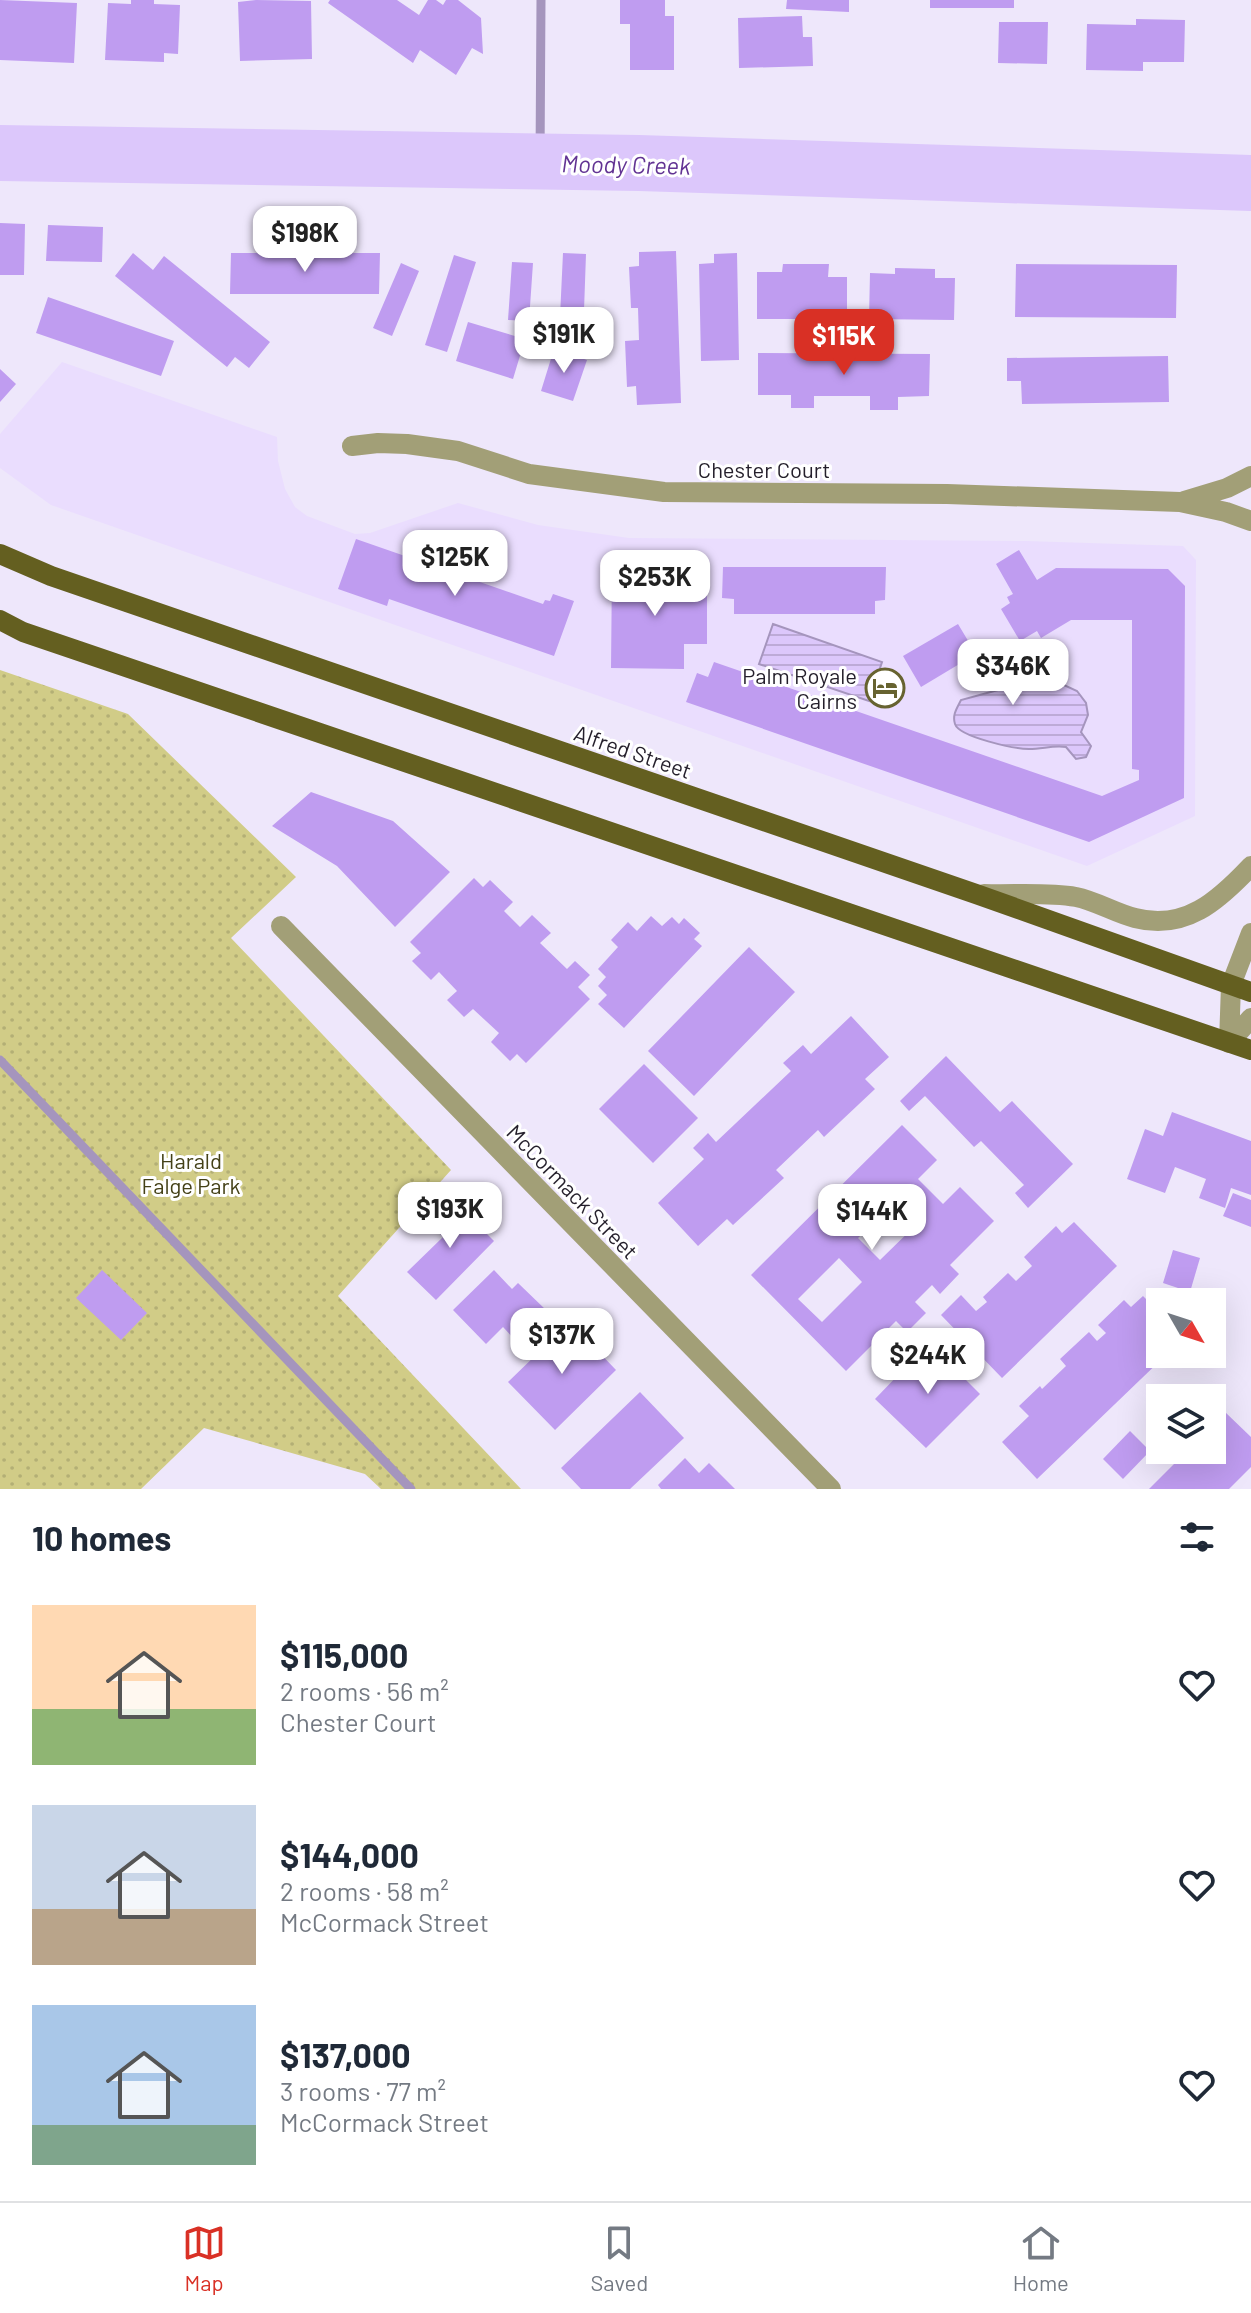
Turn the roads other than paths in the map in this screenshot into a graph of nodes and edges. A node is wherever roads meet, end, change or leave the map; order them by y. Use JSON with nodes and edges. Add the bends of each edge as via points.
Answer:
{"nodes":[{"id":1,"x":352,"y":446,"type":"dead end"},
{"id":2,"x":1251,"y":476,"type":"edge"},
{"id":3,"x":1180,"y":502,"type":"junction"},
{"id":4,"x":1251,"y":521,"type":"edge"},
{"id":5,"x":0,"y":554,"type":"edge"},
{"id":6,"x":0,"y":620,"type":"edge"},
{"id":7,"x":1251,"y":866,"type":"edge"},
{"id":8,"x":976,"y":894,"type":"junction"},
{"id":9,"x":281,"y":926,"type":"dead end"},
{"id":10,"x":1251,"y":933,"type":"edge"},
{"id":11,"x":1231,"y":985,"type":"junction"},
{"id":12,"x":1251,"y":992,"type":"edge"},
{"id":13,"x":1251,"y":1018,"type":"edge"},
{"id":14,"x":1229,"y":1043,"type":"junction"},
{"id":15,"x":1251,"y":1050,"type":"edge"},
{"id":16,"x":831,"y":1489,"type":"edge"}],
"edges":[{"from":1,"to":3,"type":"street","name":"Chester Court","via":[[433,447],[529,474],[664,492]]},
{"from":2,"to":3,"type":"street"},
{"from":3,"to":4,"type":"street"},
{"from":5,"to":8,"type":"main road","name":"Alfred Street"},
{"from":6,"to":14,"type":"main road"},
{"from":7,"to":8,"type":"street","via":[[1219,896],[1178,921],[1134,918],[1077,897]]},
{"from":8,"to":11,"type":"main road","name":"Alfred Street"},
{"from":9,"to":16,"type":"street","name":"McCormack Street"},
{"from":10,"to":11,"type":"street"},
{"from":11,"to":12,"type":"main road","name":"Alfred Street"},
{"from":11,"to":14,"type":"street"},
{"from":13,"to":14,"type":"street"},
{"from":14,"to":15,"type":"main road"}]}
